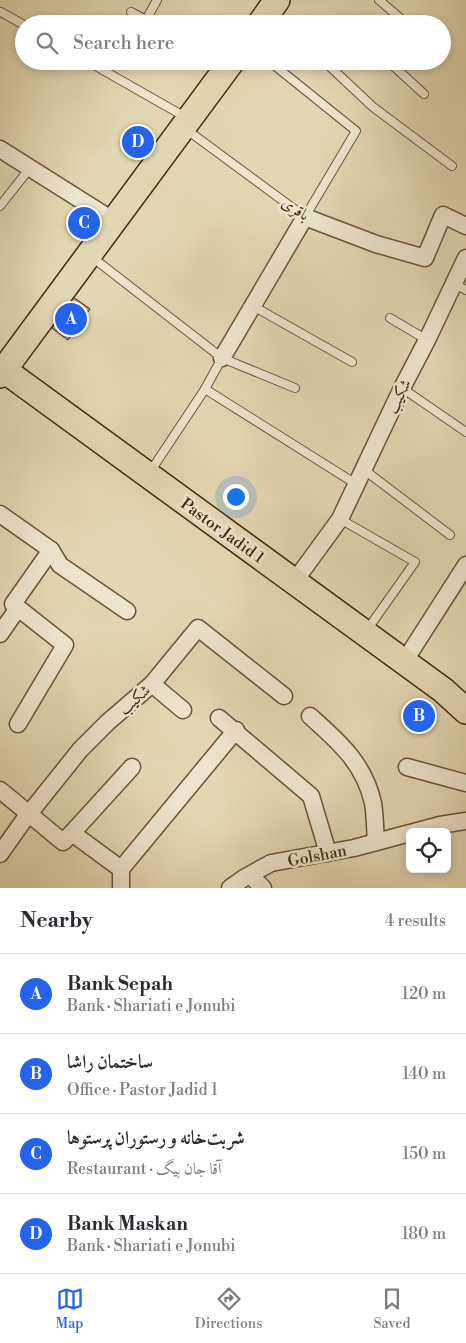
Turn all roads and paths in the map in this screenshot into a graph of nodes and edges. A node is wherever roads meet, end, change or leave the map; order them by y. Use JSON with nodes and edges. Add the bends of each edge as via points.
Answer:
{"nodes":[{"id":1,"x":157,"y":0,"type":"edge"},
{"id":2,"x":379,"y":0,"type":"edge"},
{"id":3,"x":1,"y":12,"type":"edge"},
{"id":4,"x":131,"y":12,"type":"dead end"},
{"id":5,"x":137,"y":15,"type":"edge"},
{"id":6,"x":149,"y":15,"type":"edge"},
{"id":7,"x":396,"y":15,"type":"edge"},
{"id":8,"x":15,"y":20,"type":"edge"},
{"id":9,"x":101,"y":70,"type":"edge"},
{"id":10,"x":225,"y":70,"type":"edge"},
{"id":11,"x":280,"y":70,"type":"edge"},
{"id":12,"x":334,"y":70,"type":"edge"},
{"id":13,"x":398,"y":70,"type":"edge"},
{"id":14,"x":424,"y":94,"type":"dead end"},
{"id":15,"x":186,"y":123,"type":"junction"},
{"id":16,"x":0,"y":149,"type":"edge"},
{"id":17,"x":452,"y":166,"type":"dead end"},
{"id":18,"x":30,"y":168,"type":"junction"},
{"id":19,"x":0,"y":206,"type":"edge"},
{"id":20,"x":305,"y":217,"type":"junction"},
{"id":21,"x":114,"y":221,"type":"junction"},
{"id":22,"x":466,"y":226,"type":"edge"},
{"id":23,"x":88,"y":255,"type":"junction"},
{"id":24,"x":466,"y":258,"type":"edge"},
{"id":25,"x":460,"y":287,"type":"edge"},
{"id":26,"x":253,"y":306,"type":"junction"},
{"id":27,"x":390,"y":318,"type":"dead end"},
{"id":28,"x":427,"y":340,"type":"junction"},
{"id":29,"x":222,"y":358,"type":"junction"},
{"id":30,"x":352,"y":362,"type":"dead end"},
{"id":31,"x":1,"y":371,"type":"edge"},
{"id":32,"x":205,"y":388,"type":"junction"},
{"id":33,"x":294,"y":388,"type":"dead end"},
{"id":34,"x":402,"y":388,"type":"junction"},
{"id":35,"x":466,"y":432,"type":"edge"},
{"id":36,"x":148,"y":475,"type":"junction"},
{"id":37,"x":360,"y":476,"type":"junction"},
{"id":38,"x":0,"y":514,"type":"edge"},
{"id":39,"x":340,"y":519,"type":"junction"},
{"id":40,"x":450,"y":535,"type":"dead end"},
{"id":41,"x":51,"y":550,"type":"junction"},
{"id":42,"x":466,"y":565,"type":"edge"},
{"id":43,"x":294,"y":582,"type":"junction"},
{"id":44,"x":18,"y":608,"type":"junction"},
{"id":45,"x":127,"y":611,"type":"dead end"},
{"id":46,"x":365,"y":633,"type":"junction"},
{"id":47,"x":0,"y":634,"type":"edge"},
{"id":48,"x":404,"y":662,"type":"junction"},
{"id":49,"x":152,"y":684,"type":"junction"},
{"id":50,"x":443,"y":690,"type":"junction"},
{"id":51,"x":284,"y":696,"type":"dead end"},
{"id":52,"x":466,"y":703,"type":"edge"},
{"id":53,"x":183,"y":710,"type":"dead end"},
{"id":54,"x":466,"y":712,"type":"edge"},
{"id":55,"x":310,"y":716,"type":"dead end"},
{"id":56,"x":219,"y":718,"type":"dead end"},
{"id":57,"x":18,"y":724,"type":"dead end"},
{"id":58,"x":236,"y":730,"type":"junction"},
{"id":59,"x":132,"y":767,"type":"dead end"},
{"id":60,"x":408,"y":768,"type":"dead end"},
{"id":61,"x":466,"y":783,"type":"edge"},
{"id":62,"x":0,"y":790,"type":"edge"},
{"id":63,"x":30,"y":813,"type":"junction"},
{"id":64,"x":466,"y":821,"type":"edge"},
{"id":65,"x":429,"y":828,"type":"edge"},
{"id":66,"x":406,"y":834,"type":"edge"},
{"id":67,"x":68,"y":837,"type":"junction"},
{"id":68,"x":376,"y":842,"type":"junction"},
{"id":69,"x":328,"y":853,"type":"junction"},
{"id":70,"x":0,"y":854,"type":"edge"},
{"id":71,"x":121,"y":869,"type":"junction"},
{"id":72,"x":250,"y":875,"type":"junction"},
{"id":73,"x":121,"y":888,"type":"edge"},
{"id":74,"x":230,"y":888,"type":"edge"},
{"id":75,"x":263,"y":888,"type":"edge"}],
"edges":[{"from":1,"to":6,"type":"lane"},
{"from":2,"to":7,"type":"lane"},
{"from":3,"to":8,"type":"lane"},
{"from":4,"to":5,"type":"lane"},
{"from":9,"to":15,"type":"lane","name":"باقری"},
{"from":10,"to":15,"type":"main road"},
{"from":11,"to":20,"type":"lane","via":[[356,131]]},
{"from":12,"to":17,"type":"lane","via":[[374,107]]},
{"from":13,"to":14,"type":"lane"},
{"from":15,"to":20,"type":"lane","name":"باقری"},
{"from":15,"to":21,"type":"main road"},
{"from":16,"to":18,"type":"street"},
{"from":18,"to":19,"type":"lane"},
{"from":18,"to":21,"type":"street"},
{"from":20,"to":22,"type":"street","name":"باقری","via":[[376,244],[425,258],[443,215]]},
{"from":20,"to":26,"type":"street"},
{"from":21,"to":23,"type":"main road"},
{"from":23,"to":29,"type":"lane"},
{"from":23,"to":31,"type":"main road"},
{"from":24,"to":25,"type":"street","name":"شکیب"},
{"from":25,"to":28,"type":"street","name":"شکیب"},
{"from":26,"to":29,"type":"street"},
{"from":26,"to":30,"type":"lane"},
{"from":27,"to":28,"type":"lane"},
{"from":28,"to":34,"type":"street","name":"شکیب"},
{"from":29,"to":32,"type":"lane"},
{"from":29,"to":33,"type":"lane"},
{"from":31,"to":36,"type":"main road","name":"Pastor Jadid 1"},
{"from":32,"to":36,"type":"lane"},
{"from":32,"to":37,"type":"lane"},
{"from":34,"to":35,"type":"lane"},
{"from":34,"to":37,"type":"street","name":"شکیب"},
{"from":36,"to":43,"type":"main road","name":"Pastor Jadid 1"},
{"from":37,"to":39,"type":"street","name":"شکیب"},
{"from":37,"to":40,"type":"lane"},
{"from":38,"to":41,"type":"street"},
{"from":39,"to":43,"type":"street","name":"شکیب"},
{"from":39,"to":46,"type":"lane","via":[[415,562]]},
{"from":41,"to":44,"type":"street","via":[[13,604]]},
{"from":41,"to":45,"type":"street","via":[[60,565]]},
{"from":42,"to":48,"type":"street"},
{"from":43,"to":46,"type":"main road","name":"Pastor Jadid 1"},
{"from":44,"to":47,"type":"street"},
{"from":44,"to":57,"type":"street","via":[[65,645]]},
{"from":46,"to":48,"type":"main road","name":"Pastor Jadid 1"},
{"from":48,"to":50,"type":"main road","name":"Pastor Jadid 1"},
{"from":49,"to":51,"type":"street","name":"شکیب","via":[[198,628]]},
{"from":49,"to":53,"type":"street"},
{"from":49,"to":63,"type":"street","name":"شکیب","via":[[80,750]]},
{"from":50,"to":52,"type":"main road","name":"Pastor Jadid 1"},
{"from":50,"to":54,"type":"main road","name":"Pastor Jadid 1"},
{"from":55,"to":68,"type":"street","via":[[358,764],[373,803]]},
{"from":56,"to":58,"type":"street"},
{"from":58,"to":69,"type":"street","via":[[311,796]]},
{"from":58,"to":71,"type":"street"},
{"from":59,"to":67,"type":"street"},
{"from":60,"to":61,"type":"street"},
{"from":62,"to":63,"type":"street"},
{"from":63,"to":67,"type":"street"},
{"from":63,"to":70,"type":"street","name":"شکیب"},
{"from":64,"to":65,"type":"street"},
{"from":66,"to":68,"type":"street","name":"Golshan"},
{"from":67,"to":71,"type":"street"},
{"from":68,"to":69,"type":"street","name":"Golshan"},
{"from":69,"to":72,"type":"street","name":"Golshan","via":[[271,863]]},
{"from":71,"to":73,"type":"street"},
{"from":72,"to":74,"type":"street","name":"Golshan"},
{"from":72,"to":75,"type":"street"}]}
